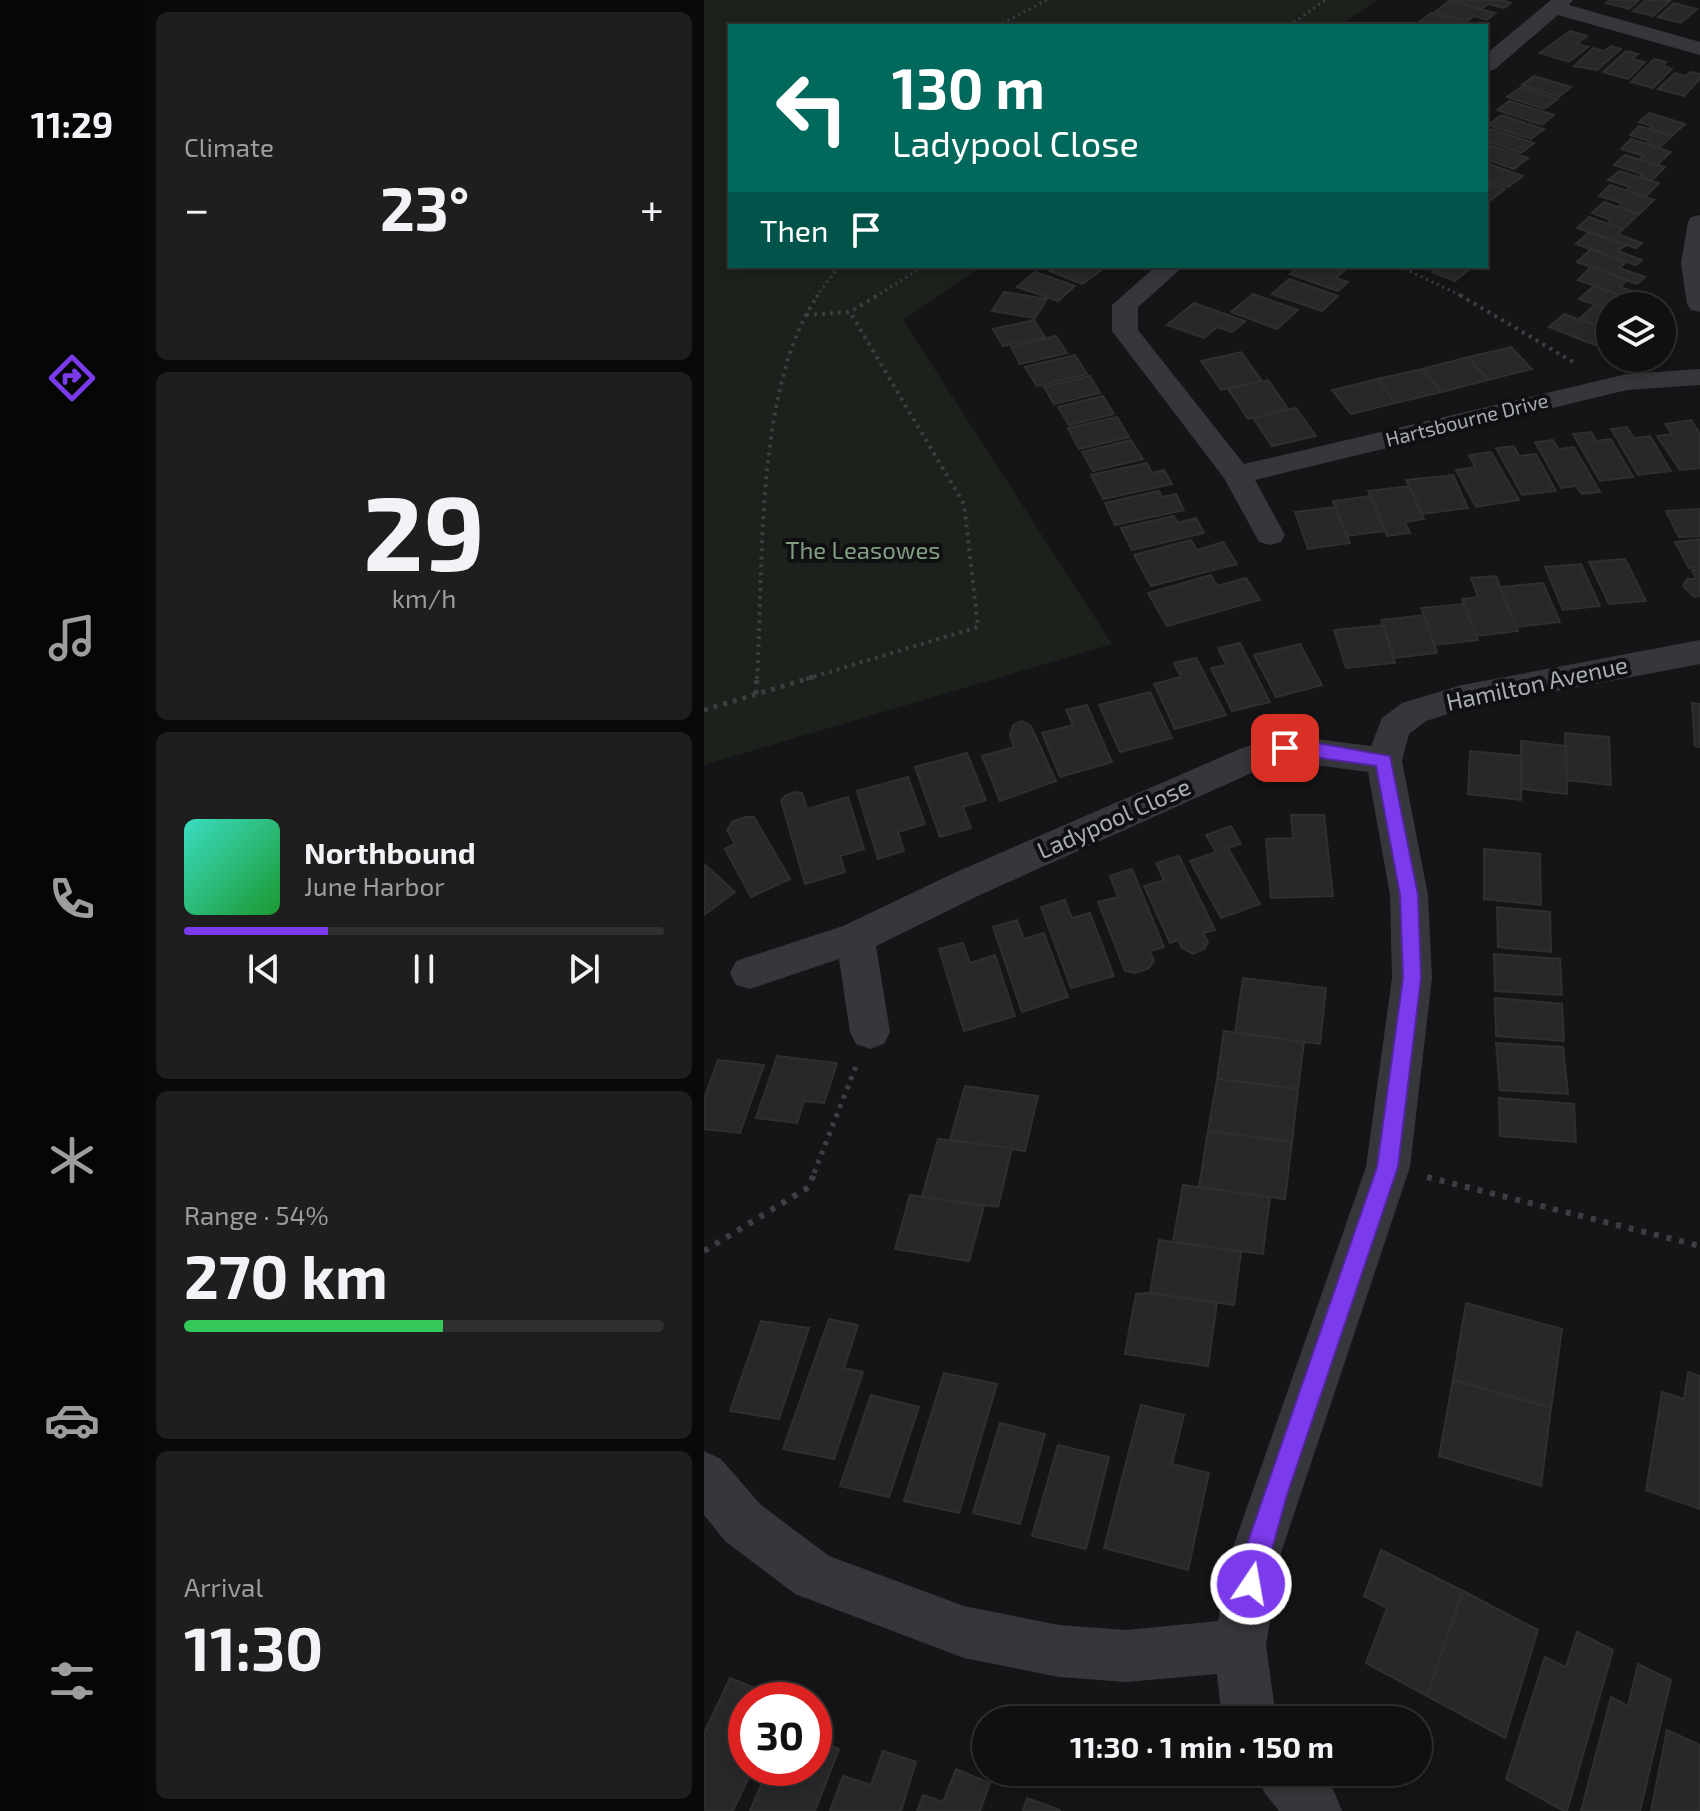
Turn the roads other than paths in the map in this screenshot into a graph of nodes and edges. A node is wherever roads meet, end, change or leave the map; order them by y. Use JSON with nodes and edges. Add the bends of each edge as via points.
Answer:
{"nodes":[{"id":1,"x":1559,"y":4,"type":"edge"},
{"id":2,"x":1700,"y":49,"type":"edge"},
{"id":3,"x":1488,"y":63,"type":"edge"},
{"id":4,"x":1700,"y":222,"type":"edge"},
{"id":5,"x":1169,"y":268,"type":"edge"},
{"id":6,"x":1699,"y":296,"type":"edge"},
{"id":7,"x":1700,"y":377,"type":"edge"},
{"id":8,"x":1237,"y":475,"type":"junction"},
{"id":9,"x":1270,"y":535,"type":"dead end"},
{"id":10,"x":1700,"y":652,"type":"edge"},
{"id":11,"x":1384,"y":761,"type":"junction"},
{"id":12,"x":855,"y":938,"type":"junction"},
{"id":13,"x":750,"y":973,"type":"dead end"},
{"id":14,"x":870,"y":1032,"type":"road end"},
{"id":15,"x":704,"y":1476,"type":"edge"},
{"id":16,"x":1240,"y":1645,"type":"junction"},
{"id":17,"x":1248,"y":1706,"type":"edge"},
{"id":18,"x":1295,"y":1786,"type":"edge"},
{"id":19,"x":1314,"y":1811,"type":"edge"}],
"edges":[{"from":1,"to":2,"type":"street"},
{"from":1,"to":3,"type":"street"},
{"from":4,"to":6,"type":"street"},
{"from":5,"to":8,"type":"street","via":[[1125,305],[1125,331]]},
{"from":7,"to":8,"type":"street","name":"Hartsbourne Drive","via":[[1627,382]]},
{"from":8,"to":9,"type":"street"},
{"from":10,"to":11,"type":"street","name":"Hamilton Avenue","via":[[1462,697],[1414,712],[1394,727]]},
{"from":11,"to":12,"type":"street","name":"Ladypool Close","via":[[1285,748],[1254,757]]},
{"from":11,"to":16,"type":"street","via":[[1409,895],[1412,978],[1388,1167],[1256,1553]]},
{"from":12,"to":13,"type":"street","name":"Ladypool Close"},
{"from":12,"to":14,"type":"street"},
{"from":15,"to":16,"type":"street","via":[[743,1523],[813,1576],[964,1632],[1059,1651],[1126,1656]]},
{"from":16,"to":17,"type":"street"},
{"from":18,"to":19,"type":"street"}]}
